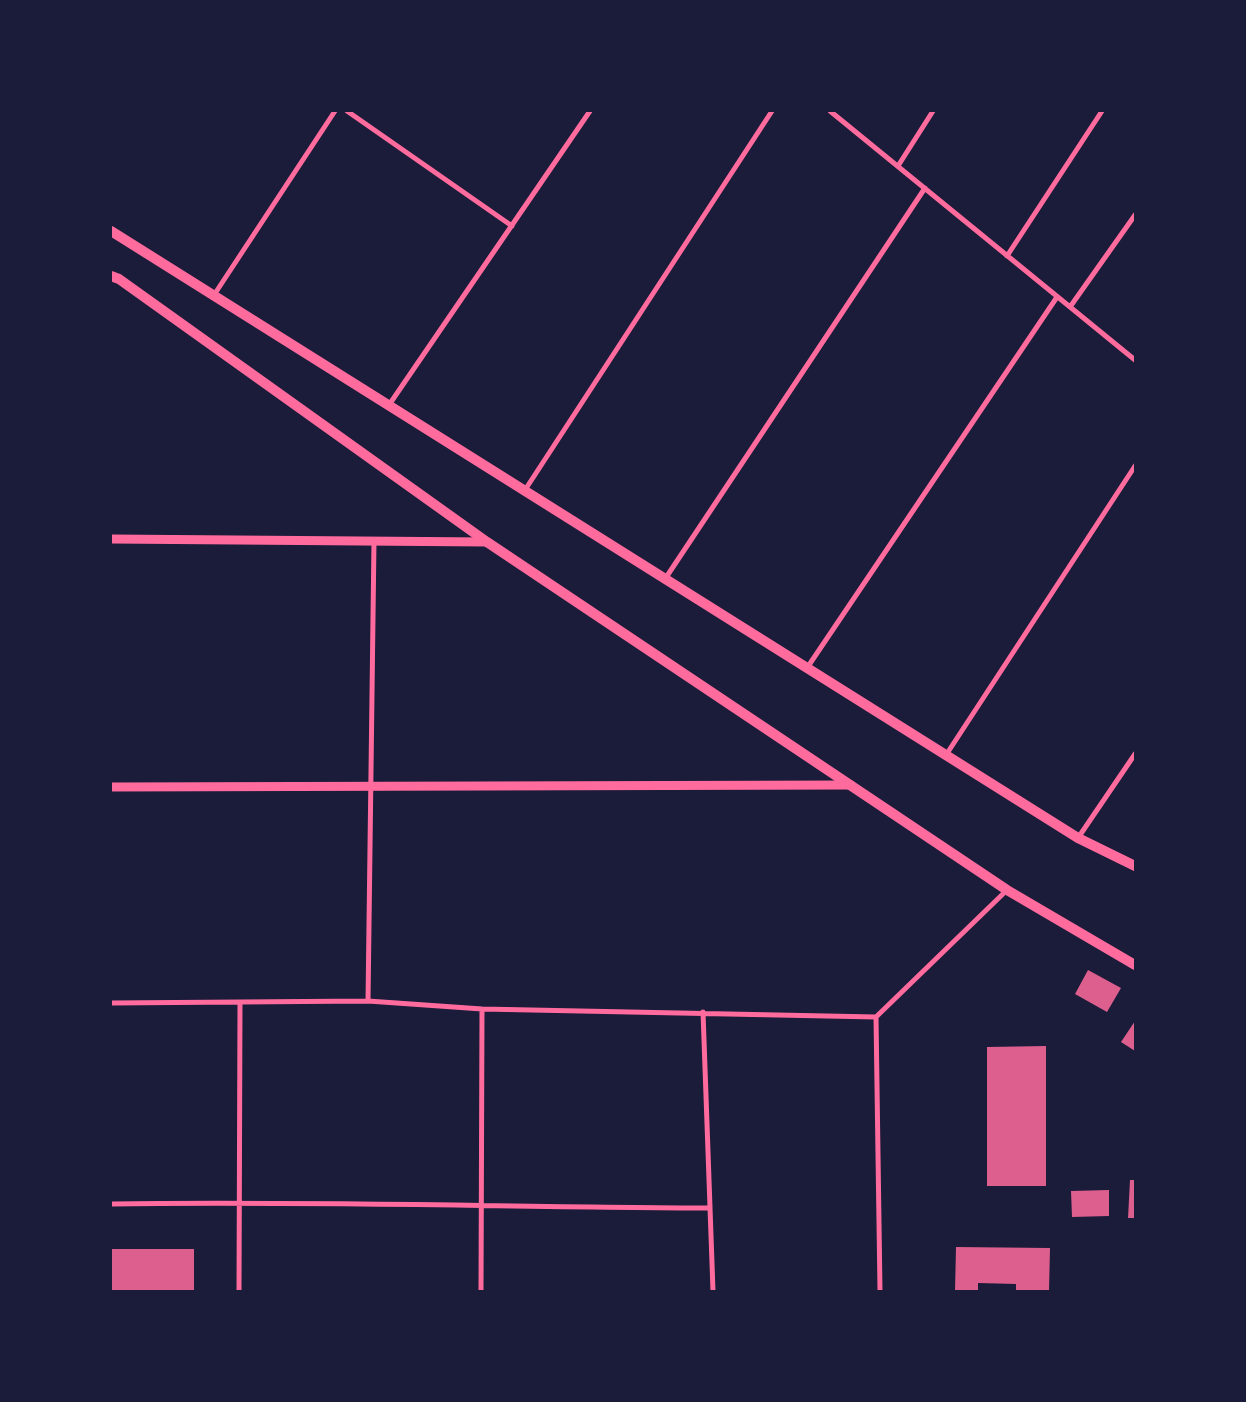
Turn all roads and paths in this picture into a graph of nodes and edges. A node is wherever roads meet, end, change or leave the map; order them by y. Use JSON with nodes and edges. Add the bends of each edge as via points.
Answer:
{"nodes":[{"id":1,"x":335,"y":111,"type":"edge"},
{"id":2,"x":347,"y":111,"type":"edge"},
{"id":3,"x":590,"y":111,"type":"edge"},
{"id":4,"x":772,"y":111,"type":"edge"},
{"id":5,"x":830,"y":111,"type":"edge"},
{"id":6,"x":933,"y":111,"type":"edge"},
{"id":7,"x":1102,"y":111,"type":"edge"},
{"id":8,"x":898,"y":166,"type":"junction"},
{"id":9,"x":925,"y":188,"type":"junction"},
{"id":10,"x":1135,"y":215,"type":"edge"},
{"id":11,"x":512,"y":226,"type":"junction"},
{"id":12,"x":111,"y":231,"type":"edge"},
{"id":13,"x":1007,"y":256,"type":"junction"},
{"id":14,"x":111,"y":276,"type":"edge"},
{"id":15,"x":214,"y":295,"type":"junction"},
{"id":16,"x":1057,"y":297,"type":"junction"},
{"id":17,"x":1070,"y":307,"type":"junction"},
{"id":18,"x":1135,"y":360,"type":"edge"},
{"id":19,"x":389,"y":405,"type":"junction"},
{"id":20,"x":1135,"y":466,"type":"edge"},
{"id":21,"x":525,"y":490,"type":"junction"},
{"id":22,"x":111,"y":539,"type":"edge"},
{"id":23,"x":374,"y":541,"type":"junction"},
{"id":24,"x":487,"y":542,"type":"junction"},
{"id":25,"x":665,"y":579,"type":"junction"},
{"id":26,"x":807,"y":668,"type":"junction"},
{"id":27,"x":1135,"y":754,"type":"edge"},
{"id":28,"x":946,"y":755,"type":"junction"},
{"id":29,"x":851,"y":785,"type":"junction"},
{"id":30,"x":111,"y":787,"type":"edge"},
{"id":31,"x":370,"y":787,"type":"junction"},
{"id":32,"x":1078,"y":838,"type":"junction"},
{"id":33,"x":1135,"y":866,"type":"edge"},
{"id":34,"x":1008,"y":890,"type":"junction"},
{"id":35,"x":1135,"y":965,"type":"edge"},
{"id":36,"x":368,"y":1001,"type":"junction"},
{"id":37,"x":111,"y":1003,"type":"edge"},
{"id":38,"x":240,"y":1003,"type":"junction"},
{"id":39,"x":482,"y":1009,"type":"junction"},
{"id":40,"x":703,"y":1012,"type":"junction"},
{"id":41,"x":876,"y":1017,"type":"junction"},
{"id":42,"x":238,"y":1202,"type":"junction"},
{"id":43,"x":111,"y":1204,"type":"edge"},
{"id":44,"x":480,"y":1207,"type":"junction"},
{"id":45,"x":710,"y":1208,"type":"junction"},
{"id":46,"x":240,"y":1291,"type":"edge"},
{"id":47,"x":481,"y":1291,"type":"edge"},
{"id":48,"x":713,"y":1291,"type":"edge"},
{"id":49,"x":880,"y":1291,"type":"edge"}],
"edges":[{"from":1,"to":15,"type":"street"},
{"from":2,"to":11,"type":"street"},
{"from":3,"to":11,"type":"street"},
{"from":4,"to":21,"type":"street"},
{"from":5,"to":8,"type":"street"},
{"from":6,"to":8,"type":"street"},
{"from":7,"to":13,"type":"street"},
{"from":8,"to":9,"type":"street"},
{"from":9,"to":13,"type":"street"},
{"from":9,"to":25,"type":"street"},
{"from":10,"to":17,"type":"street"},
{"from":11,"to":19,"type":"street"},
{"from":12,"to":15,"type":"main road"},
{"from":13,"to":16,"type":"street"},
{"from":14,"to":24,"type":"main road"},
{"from":15,"to":19,"type":"main road"},
{"from":16,"to":17,"type":"street"},
{"from":16,"to":26,"type":"street"},
{"from":17,"to":18,"type":"street"},
{"from":19,"to":21,"type":"main road"},
{"from":20,"to":28,"type":"street"},
{"from":21,"to":25,"type":"main road"},
{"from":22,"to":23,"type":"street"},
{"from":23,"to":24,"type":"street"},
{"from":23,"to":31,"type":"street"},
{"from":24,"to":29,"type":"main road"},
{"from":25,"to":26,"type":"main road"},
{"from":26,"to":28,"type":"main road"},
{"from":27,"to":32,"type":"street"},
{"from":28,"to":32,"type":"main road"},
{"from":29,"to":31,"type":"street"},
{"from":29,"to":34,"type":"main road"},
{"from":30,"to":31,"type":"street"},
{"from":31,"to":36,"type":"street"},
{"from":32,"to":33,"type":"main road"},
{"from":34,"to":35,"type":"main road"},
{"from":34,"to":41,"type":"street"},
{"from":36,"to":38,"type":"street"},
{"from":36,"to":39,"type":"street"},
{"from":37,"to":38,"type":"street"},
{"from":38,"to":42,"type":"street"},
{"from":39,"to":40,"type":"street"},
{"from":39,"to":44,"type":"street"},
{"from":40,"to":41,"type":"street"},
{"from":40,"to":45,"type":"street"},
{"from":41,"to":49,"type":"street"},
{"from":42,"to":43,"type":"street"},
{"from":42,"to":44,"type":"street"},
{"from":42,"to":46,"type":"street"},
{"from":44,"to":45,"type":"street"},
{"from":44,"to":47,"type":"street"},
{"from":45,"to":48,"type":"street"}]}
